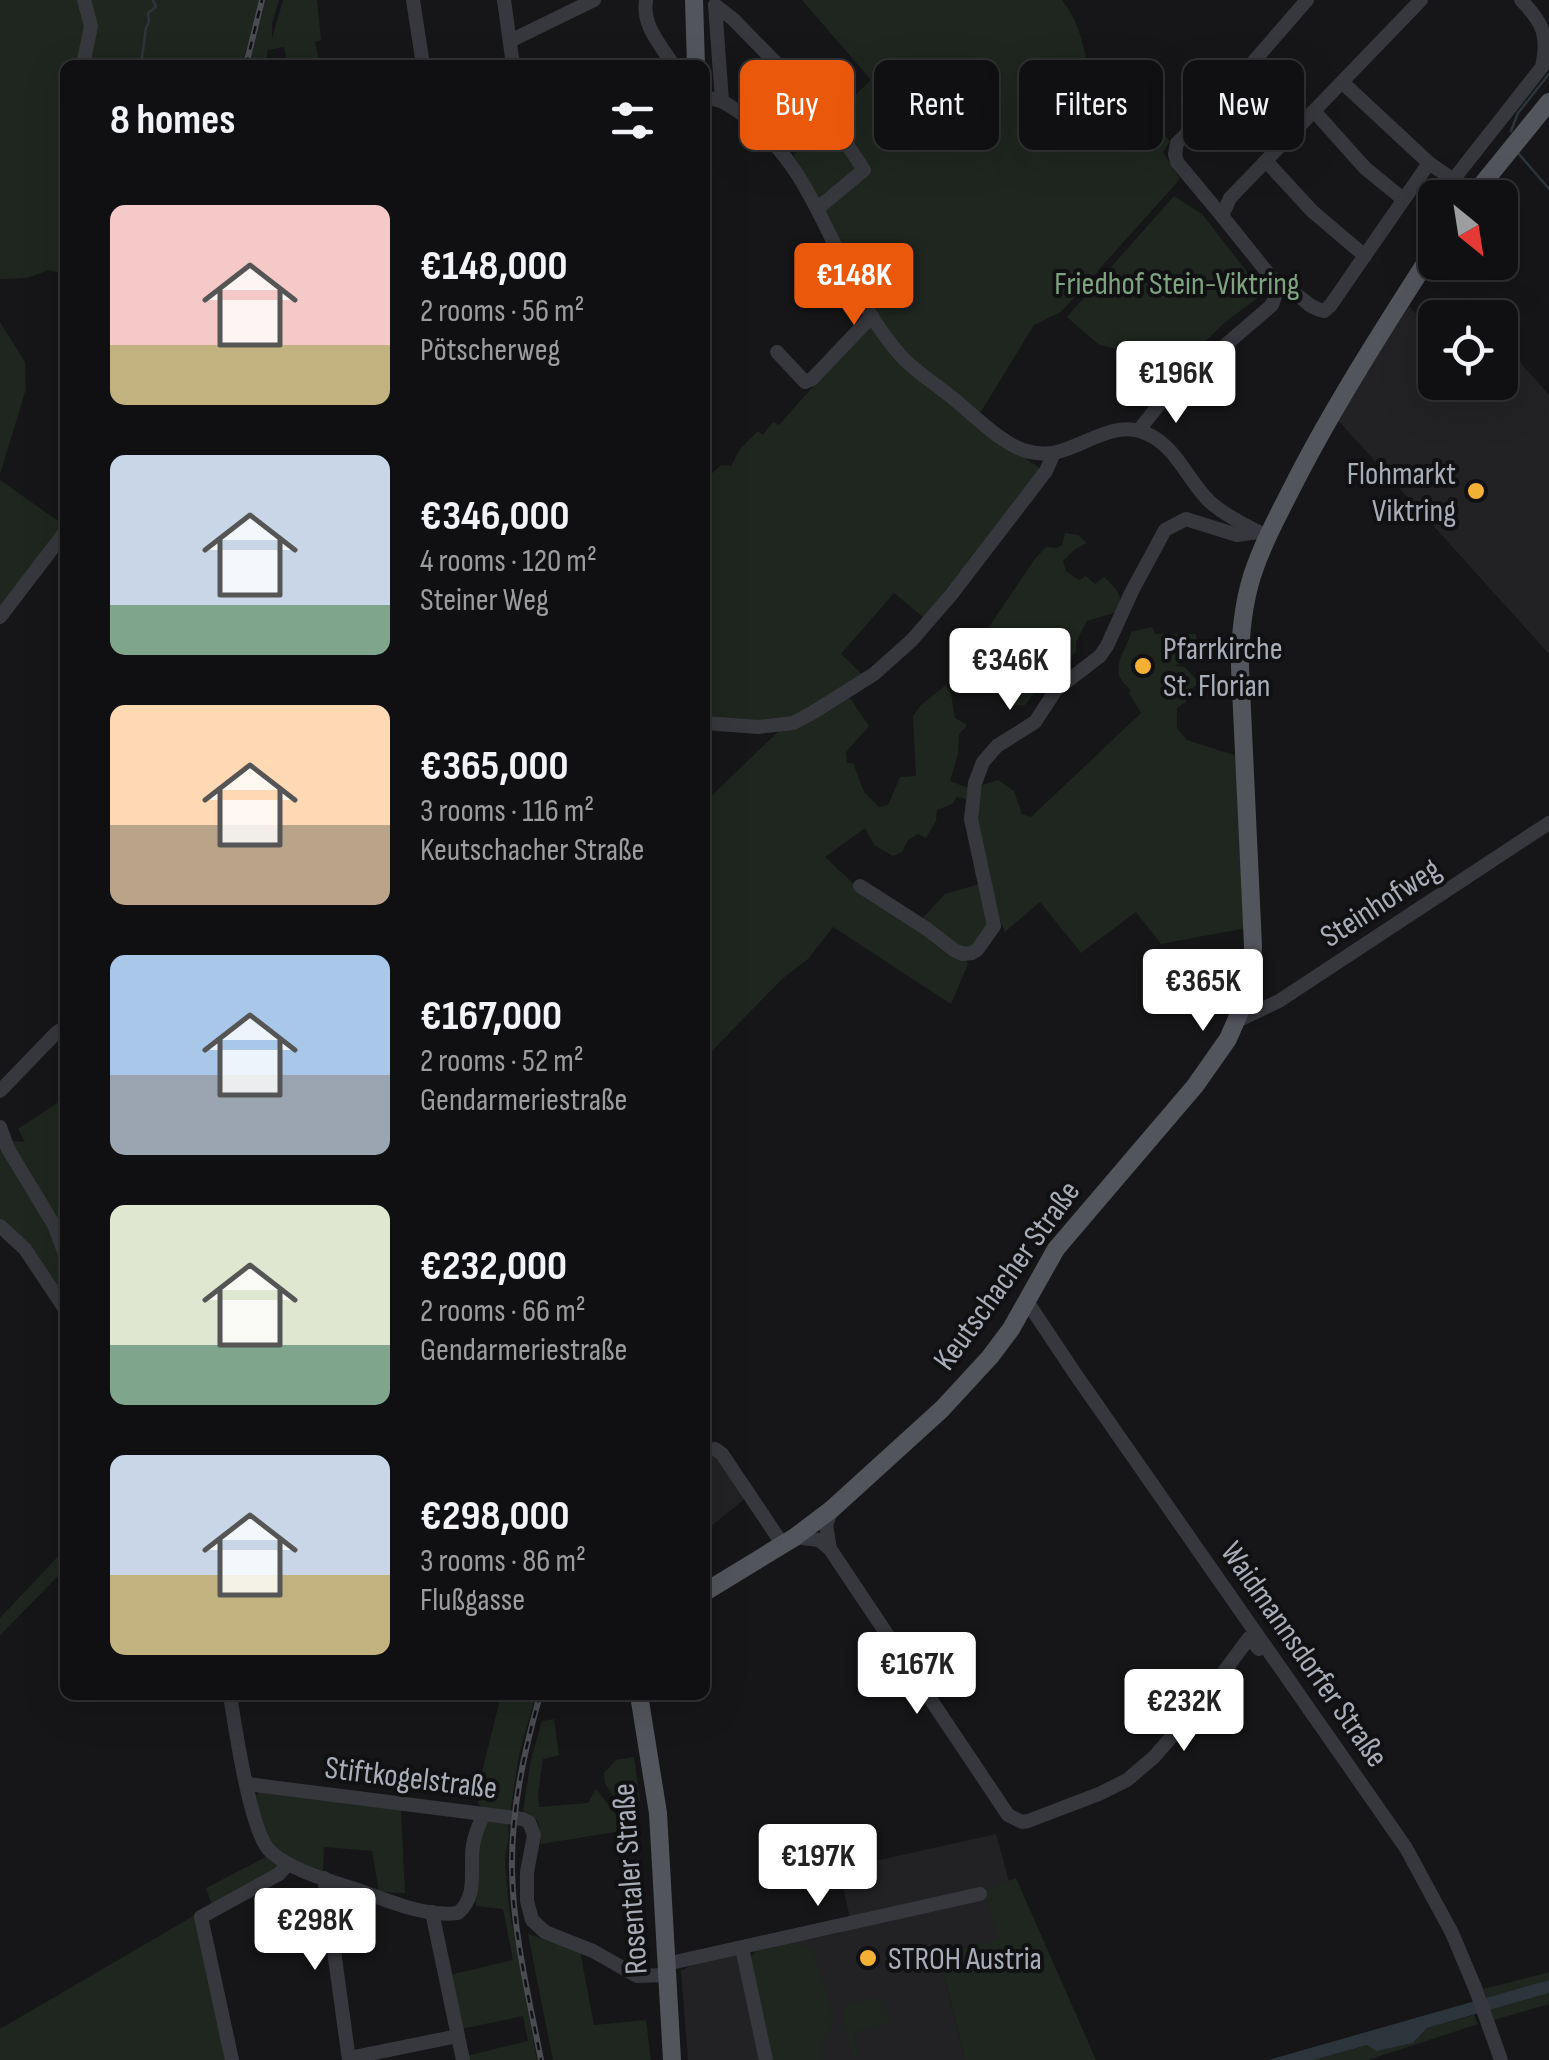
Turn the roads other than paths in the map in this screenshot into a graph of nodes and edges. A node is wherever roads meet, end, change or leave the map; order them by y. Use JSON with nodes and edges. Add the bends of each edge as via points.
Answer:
{"nodes":[{"id":1,"x":84,"y":0,"type":"edge"},
{"id":2,"x":413,"y":0,"type":"edge"},
{"id":3,"x":504,"y":0,"type":"edge"},
{"id":4,"x":646,"y":0,"type":"edge"},
{"id":5,"x":694,"y":0,"type":"edge"},
{"id":6,"x":1308,"y":0,"type":"edge"},
{"id":7,"x":1421,"y":0,"type":"edge"},
{"id":8,"x":1521,"y":0,"type":"edge"},
{"id":9,"x":591,"y":1,"type":"edge"},
{"id":10,"x":717,"y":3,"type":"edge"},
{"id":11,"x":510,"y":41,"type":"junction"},
{"id":12,"x":83,"y":60,"type":"edge"},
{"id":13,"x":422,"y":60,"type":"edge"},
{"id":14,"x":512,"y":60,"type":"edge"},
{"id":15,"x":670,"y":60,"type":"edge"},
{"id":16,"x":696,"y":60,"type":"edge"},
{"id":17,"x":1342,"y":83,"type":"junction"},
{"id":18,"x":710,"y":99,"type":"edge"},
{"id":19,"x":722,"y":100,"type":"junction"},
{"id":20,"x":1549,"y":102,"type":"edge"},
{"id":21,"x":1314,"y":111,"type":"junction"},
{"id":22,"x":1266,"y":162,"type":"junction"},
{"id":23,"x":1429,"y":163,"type":"junction"},
{"id":24,"x":1453,"y":180,"type":"joint"},
{"id":25,"x":1485,"y":180,"type":"edge"},
{"id":26,"x":1402,"y":200,"type":"junction"},
{"id":27,"x":818,"y":208,"type":"junction"},
{"id":28,"x":1222,"y":216,"type":"junction"},
{"id":29,"x":1364,"y":256,"type":"junction"},
{"id":30,"x":1418,"y":275,"type":"edge"},
{"id":31,"x":1277,"y":291,"type":"junction"},
{"id":32,"x":872,"y":316,"type":"junction"},
{"id":33,"x":776,"y":352,"type":"dead end"},
{"id":34,"x":1139,"y":430,"type":"junction"},
{"id":35,"x":1054,"y":452,"type":"junction"},
{"id":36,"x":1262,"y":534,"type":"junction"},
{"id":37,"x":60,"y":539,"type":"edge"},
{"id":38,"x":0,"y":617,"type":"edge"},
{"id":39,"x":710,"y":723,"type":"edge"},
{"id":40,"x":1549,"y":823,"type":"edge"},
{"id":41,"x":860,"y":886,"type":"dead end"},
{"id":42,"x":1238,"y":1021,"type":"junction"},
{"id":43,"x":60,"y":1030,"type":"edge"},
{"id":44,"x":0,"y":1092,"type":"edge"},
{"id":45,"x":0,"y":1126,"type":"edge"},
{"id":46,"x":0,"y":1226,"type":"edge"},
{"id":47,"x":60,"y":1240,"type":"edge"},
{"id":48,"x":1026,"y":1300,"type":"junction"},
{"id":49,"x":60,"y":1301,"type":"edge"},
{"id":50,"x":715,"y":1449,"type":"dead end"},
{"id":51,"x":822,"y":1539,"type":"junction"},
{"id":52,"x":789,"y":1541,"type":"junction"},
{"id":53,"x":710,"y":1589,"type":"edge"},
{"id":54,"x":231,"y":1700,"type":"edge"},
{"id":55,"x":640,"y":1700,"type":"edge"},
{"id":56,"x":1309,"y":1706,"type":"junction"},
{"id":57,"x":247,"y":1784,"type":"junction"},
{"id":58,"x":484,"y":1814,"type":"junction"},
{"id":59,"x":288,"y":1864,"type":"junction"},
{"id":60,"x":324,"y":1878,"type":"junction"},
{"id":61,"x":980,"y":1894,"type":"dead end"},
{"id":62,"x":432,"y":1912,"type":"junction"},
{"id":63,"x":742,"y":1948,"type":"junction"},
{"id":64,"x":666,"y":1970,"type":"junction"},
{"id":65,"x":458,"y":2036,"type":"junction"},
{"id":66,"x":349,"y":2059,"type":"edge"},
{"id":67,"x":232,"y":2060,"type":"edge"},
{"id":68,"x":463,"y":2060,"type":"edge"},
{"id":69,"x":672,"y":2060,"type":"edge"},
{"id":70,"x":766,"y":2060,"type":"edge"},
{"id":71,"x":1501,"y":2060,"type":"edge"}],
"edges":[{"from":1,"to":12,"type":"street","via":[[91,26]]},
{"from":2,"to":13,"type":"street"},
{"from":3,"to":11,"type":"street"},
{"from":4,"to":15,"type":"street","via":[[647,22]]},
{"from":5,"to":16,"type":"main road"},
{"from":6,"to":28,"type":"street","via":[[1177,143],[1177,162]]},
{"from":7,"to":17,"type":"street"},
{"from":8,"to":24,"type":"street","via":[[1545,28],[1542,68]]},
{"from":9,"to":11,"type":"street"},
{"from":10,"to":19,"type":"street"},
{"from":10,"to":27,"type":"street","via":[[829,117],[864,170]]},
{"from":11,"to":14,"type":"street"},
{"from":17,"to":21,"type":"street"},
{"from":17,"to":23,"type":"street"},
{"from":18,"to":19,"type":"street"},
{"from":19,"to":27,"type":"street","via":[[770,139]]},
{"from":20,"to":25,"type":"main road"},
{"from":21,"to":22,"type":"street"},
{"from":21,"to":26,"type":"street"},
{"from":22,"to":28,"type":"street","via":[[1230,198]]},
{"from":22,"to":29,"type":"street"},
{"from":23,"to":24,"type":"street"},
{"from":23,"to":26,"type":"street"},
{"from":26,"to":29,"type":"street"},
{"from":27,"to":32,"type":"street"},
{"from":28,"to":31,"type":"street"},
{"from":29,"to":31,"type":"street","via":[[1324,311],[1293,292]]},
{"from":30,"to":36,"type":"main road","name":"Keutschacher Straße"},
{"from":31,"to":34,"type":"street","via":[[1272,304],[1165,397]]},
{"from":32,"to":33,"type":"street","via":[[806,382]]},
{"from":32,"to":35,"type":"street","via":[[904,360],[1006,440],[1026,451]]},
{"from":34,"to":35,"type":"street","via":[[1111,432]]},
{"from":34,"to":36,"type":"street","via":[[1174,454],[1212,504]]},
{"from":35,"to":39,"type":"street","via":[[951,594],[874,674],[793,723]]},
{"from":36,"to":41,"type":"street","via":[[1237,535],[1186,519],[1165,530],[1100,656],[1056,690],[1035,722],[983,762],[971,820],[994,926],[977,950],[954,950]]},
{"from":36,"to":42,"type":"main road","name":"Keutschacher Straße","via":[[1240,640],[1253,946]]},
{"from":37,"to":38,"type":"street"},
{"from":40,"to":42,"type":"street","name":"Steinhofweg","via":[[1279,1001]]},
{"from":42,"to":48,"type":"main road","name":"Keutschacher Straße","via":[[1195,1086],[1056,1248]]},
{"from":43,"to":44,"type":"street"},
{"from":45,"to":47,"type":"street"},
{"from":46,"to":49,"type":"street","via":[[25,1248]]},
{"from":48,"to":51,"type":"main road","name":"Keutschacher Straße","via":[[968,1382],[832,1509]]},
{"from":48,"to":56,"type":"street","name":"Waidmannsdorfer Straße"},
{"from":50,"to":52,"type":"street"},
{"from":51,"to":52,"type":"main road","name":"Keutschacher Straße"},
{"from":51,"to":56,"type":"street","via":[[1008,1814],[1022,1822],[1128,1780],[1200,1704],[1249,1638]]},
{"from":52,"to":53,"type":"main road","name":"Keutschacher Straße"},
{"from":54,"to":57,"type":"street"},
{"from":55,"to":64,"type":"main road","name":"Rosentaler Straße","via":[[657,1802]]},
{"from":56,"to":71,"type":"street","name":"Waidmannsdorfer Straße","via":[[1406,1848],[1452,1933]]},
{"from":57,"to":58,"type":"street","name":"Stiftkogelstraße"},
{"from":57,"to":59,"type":"street","via":[[262,1840]]},
{"from":58,"to":62,"type":"street","via":[[473,1843],[469,1900],[458,1913]]},
{"from":58,"to":64,"type":"street","name":"Stiftkogelstraße","via":[[523,1819],[532,1827],[527,1901],[538,1926],[637,1976]]},
{"from":59,"to":60,"type":"street"},
{"from":59,"to":67,"type":"street","via":[[201,1917]]},
{"from":60,"to":62,"type":"street"},
{"from":60,"to":66,"type":"street"},
{"from":61,"to":63,"type":"street"},
{"from":62,"to":65,"type":"street"},
{"from":63,"to":64,"type":"street"},
{"from":63,"to":70,"type":"street"},
{"from":64,"to":69,"type":"main road","name":"Rosentaler Straße"},
{"from":65,"to":66,"type":"street"},
{"from":65,"to":68,"type":"street"}]}
